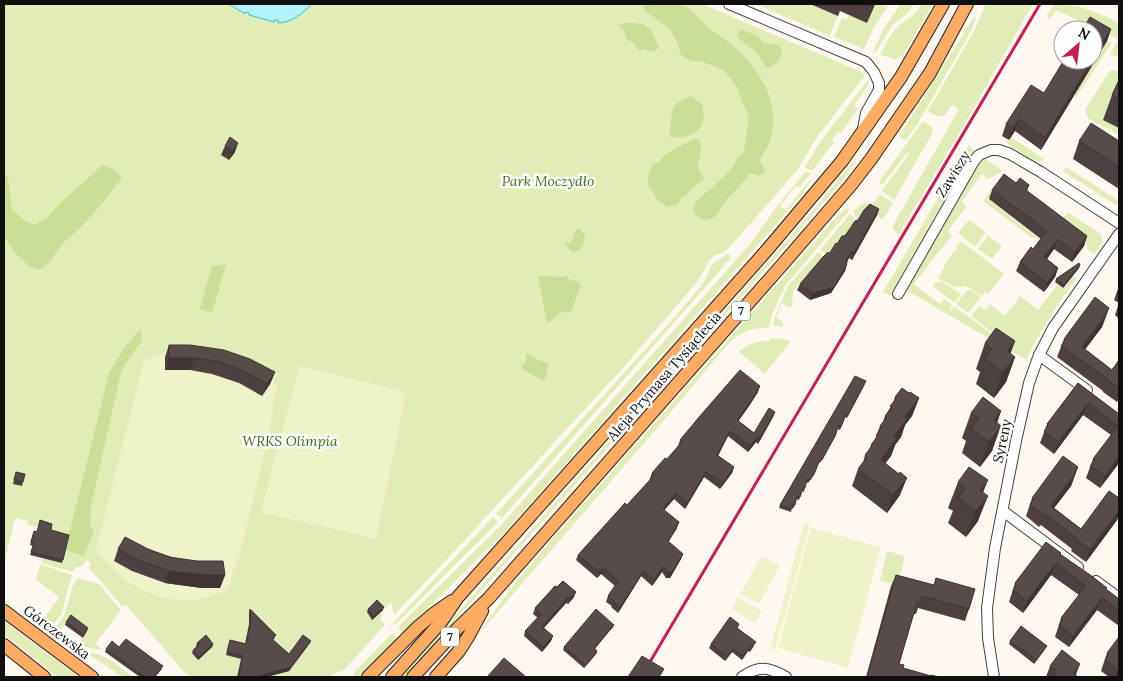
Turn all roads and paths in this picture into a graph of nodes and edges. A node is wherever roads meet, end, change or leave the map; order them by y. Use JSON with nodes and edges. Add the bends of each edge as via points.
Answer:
{"nodes":[{"id":1,"x":729,"y":4,"type":"edge"},
{"id":2,"x":943,"y":4,"type":"edge"},
{"id":3,"x":967,"y":4,"type":"edge"},
{"id":4,"x":862,"y":134,"type":"junction"},
{"id":5,"x":1119,"y":223,"type":"edge"},
{"id":6,"x":1119,"y":234,"type":"edge"},
{"id":7,"x":898,"y":294,"type":"dead end"},
{"id":8,"x":1039,"y":355,"type":"junction"},
{"id":9,"x":1093,"y":395,"type":"edge"},
{"id":10,"x":1003,"y":511,"type":"junction"},
{"id":11,"x":458,"y":597,"type":"junction"},
{"id":12,"x":489,"y":598,"type":"junction"},
{"id":13,"x":1119,"y":598,"type":"edge"},
{"id":14,"x":4,"y":611,"type":"edge"},
{"id":15,"x":4,"y":645,"type":"edge"},
{"id":16,"x":44,"y":677,"type":"edge"},
{"id":17,"x":92,"y":677,"type":"edge"},
{"id":18,"x":368,"y":677,"type":"edge"},
{"id":19,"x":392,"y":677,"type":"edge"},
{"id":20,"x":413,"y":677,"type":"edge"},
{"id":21,"x":436,"y":677,"type":"edge"},
{"id":22,"x":742,"y":677,"type":"edge"},
{"id":23,"x":786,"y":677,"type":"edge"},
{"id":24,"x":994,"y":677,"type":"edge"}],
"edges":[{"from":1,"to":4,"type":"street","via":[[866,62],[874,72],[879,90],[866,113]]},
{"from":2,"to":4,"type":"main road","name":"Aleja Prymasa Tysiąclecia","number":"7","via":[[901,77]]},
{"from":3,"to":12,"type":"main road","name":"Aleja Prymasa Tysiąclecia","number":"7","via":[[930,73],[851,185]]},
{"from":4,"to":11,"type":"main road","name":"Aleja Prymasa Tysiąclecia","number":"7","via":[[767,250]]},
{"from":5,"to":7,"type":"street","name":"Zawiszy","via":[[1016,157],[1000,150],[984,152],[974,162]]},
{"from":6,"to":8,"type":"street","name":"Syreny","via":[[1061,315]]},
{"from":8,"to":9,"type":"street"},
{"from":8,"to":10,"type":"street","name":"Syreny","via":[[1029,383]]},
{"from":10,"to":13,"type":"street"},
{"from":10,"to":24,"type":"street","name":"Syreny","via":[[988,608],[988,638]]},
{"from":11,"to":18,"type":"main road","via":[[418,627]]},
{"from":11,"to":19,"type":"main road","name":"Aleja Prymasa Tysiąclecia","number":"7","via":[[441,622]]},
{"from":12,"to":20,"type":"main road","name":"Aleja Prymasa Tysiąclecia","number":"7"},
{"from":12,"to":21,"type":"main road","via":[[459,651]]},
{"from":14,"to":17,"type":"main road","name":"Górczewska"},
{"from":15,"to":16,"type":"main road"},
{"from":22,"to":23,"type":"street","via":[[766,668]]}]}
